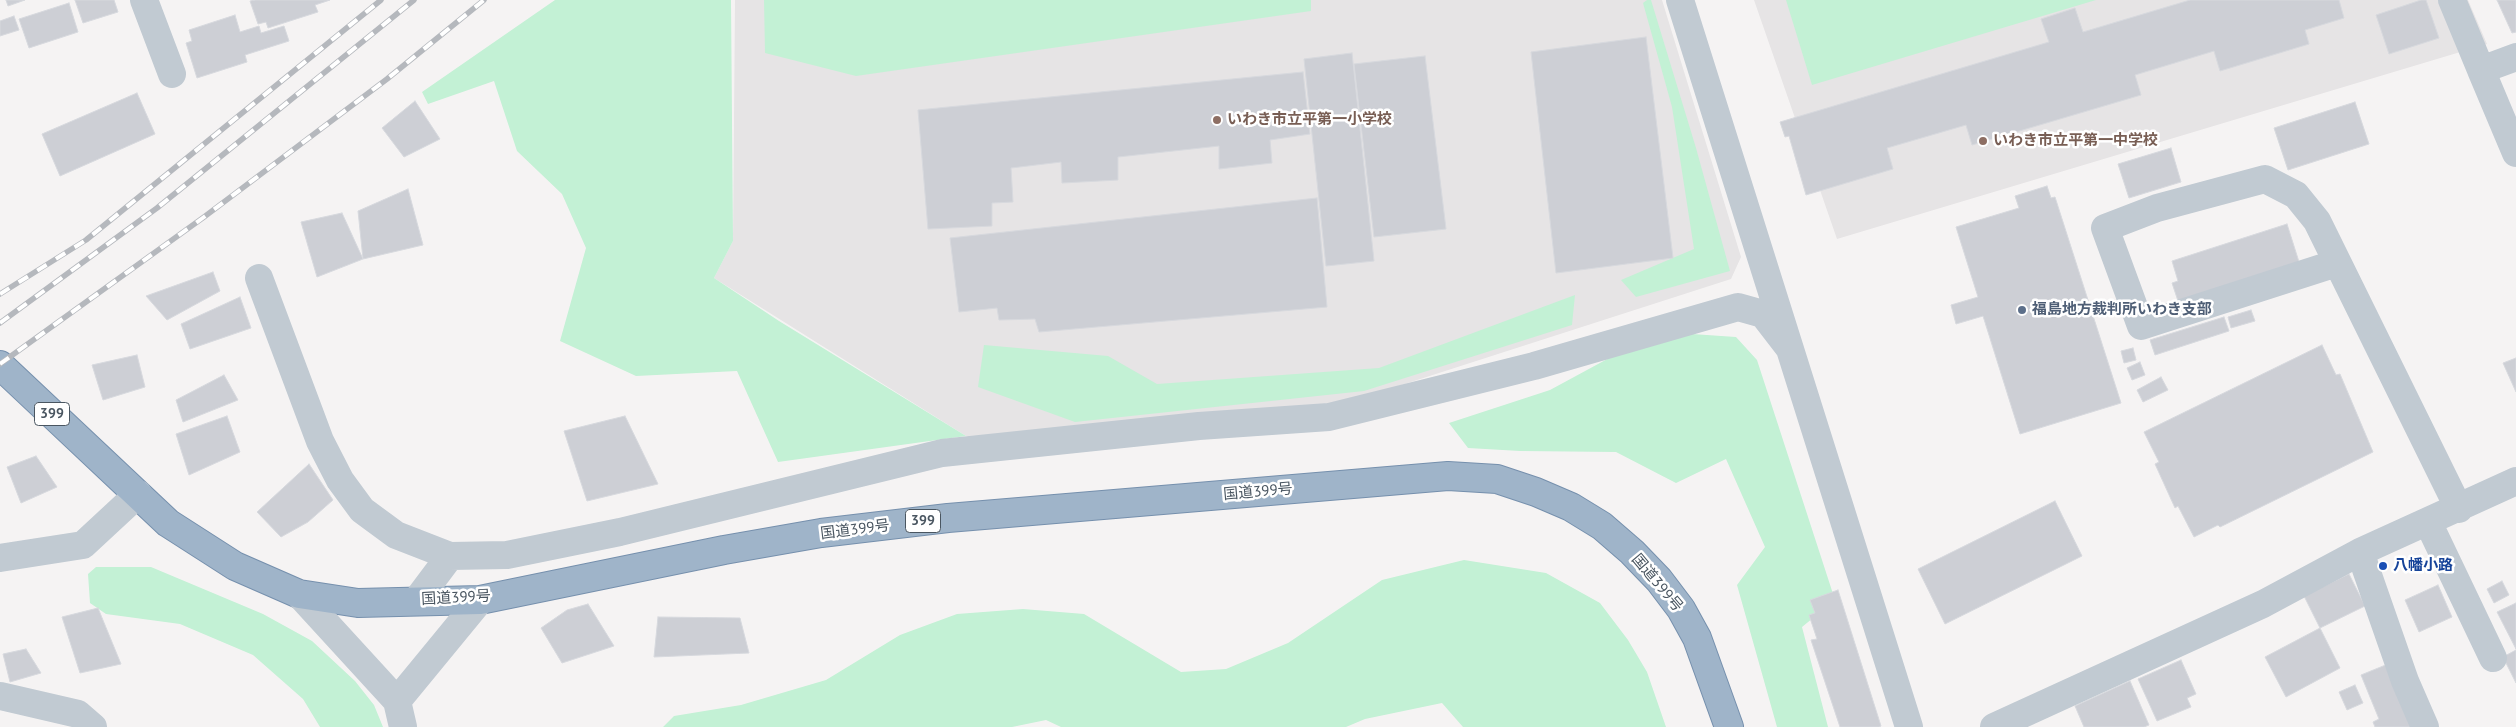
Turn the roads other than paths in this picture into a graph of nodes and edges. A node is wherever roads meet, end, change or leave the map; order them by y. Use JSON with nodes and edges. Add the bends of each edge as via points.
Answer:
{"nodes":[{"id":1,"x":144,"y":0,"type":"edge"},
{"id":2,"x":1680,"y":0,"type":"edge"},
{"id":3,"x":2452,"y":0,"type":"edge"},
{"id":4,"x":2516,"y":57,"type":"edge"},
{"id":5,"x":2481,"y":70,"type":"junction"},
{"id":6,"x":172,"y":74,"type":"dead end"},
{"id":7,"x":2516,"y":153,"type":"edge"},
{"id":8,"x":2336,"y":263,"type":"junction"},
{"id":9,"x":260,"y":278,"type":"dead end"},
{"id":10,"x":1790,"y":349,"type":"junction"},
{"id":11,"x":0,"y":365,"type":"edge"},
{"id":12,"x":2516,"y":481,"type":"edge"},
{"id":13,"x":138,"y":494,"type":"junction"},
{"id":14,"x":2459,"y":509,"type":"junction"},
{"id":15,"x":2428,"y":522,"type":"junction"},
{"id":16,"x":2360,"y":552,"type":"junction"},
{"id":17,"x":450,"y":556,"type":"junction"},
{"id":18,"x":0,"y":558,"type":"edge"},
{"id":19,"x":299,"y":594,"type":"junction"},
{"id":20,"x":417,"y":600,"type":"junction"},
{"id":21,"x":480,"y":600,"type":"junction"},
{"id":22,"x":2493,"y":658,"type":"dead end"},
{"id":23,"x":0,"y":696,"type":"edge"},
{"id":24,"x":397,"y":701,"type":"junction"},
{"id":25,"x":93,"y":727,"type":"edge"},
{"id":26,"x":403,"y":727,"type":"edge"},
{"id":27,"x":1729,"y":727,"type":"edge"},
{"id":28,"x":1909,"y":727,"type":"edge"},
{"id":29,"x":1994,"y":727,"type":"edge"},
{"id":30,"x":2425,"y":727,"type":"edge"}],
"edges":[{"from":1,"to":6,"type":"street"},
{"from":2,"to":10,"type":"street"},
{"from":3,"to":5,"type":"street"},
{"from":4,"to":5,"type":"street"},
{"from":5,"to":7,"type":"street"},
{"from":8,"to":8,"type":"street","via":[[2317,221],[2296,195],[2265,179],[2157,208],[2105,228],[2141,326]]},
{"from":8,"to":14,"type":"street"},
{"from":9,"to":17,"type":"street","via":[[320,442],[340,480],[362,510],[396,535]]},
{"from":10,"to":17,"type":"street","via":[[1763,314],[1738,307],[1534,366],[1329,417],[1199,426],[942,453],[526,552]]},
{"from":10,"to":28,"type":"street"},
{"from":11,"to":13,"type":"highway","name":"国道399号","number":"399"},
{"from":12,"to":14,"type":"street"},
{"from":13,"to":18,"type":"street","via":[[83,545]]},
{"from":13,"to":19,"type":"highway","name":"国道399号","number":"399","via":[[168,523],[235,566]]},
{"from":14,"to":15,"type":"street"},
{"from":15,"to":16,"type":"street"},
{"from":15,"to":22,"type":"street"},
{"from":16,"to":29,"type":"street","via":[[2263,604]]},
{"from":16,"to":30,"type":"street","via":[[2405,681]]},
{"from":17,"to":20,"type":"street"},
{"from":19,"to":20,"type":"highway","name":"国道399号","number":"399","via":[[358,603]]},
{"from":19,"to":24,"type":"street"},
{"from":20,"to":21,"type":"highway","name":"国道399号","number":"399"},
{"from":21,"to":24,"type":"street"},
{"from":21,"to":27,"type":"highway","name":"国道399号","number":"399","via":[[821,533],[948,518],[1448,476],[1497,479],[1571,507],[1602,526],[1659,580],[1698,638]]},
{"from":23,"to":25,"type":"street","via":[[78,714]]},
{"from":24,"to":26,"type":"street"}]}
